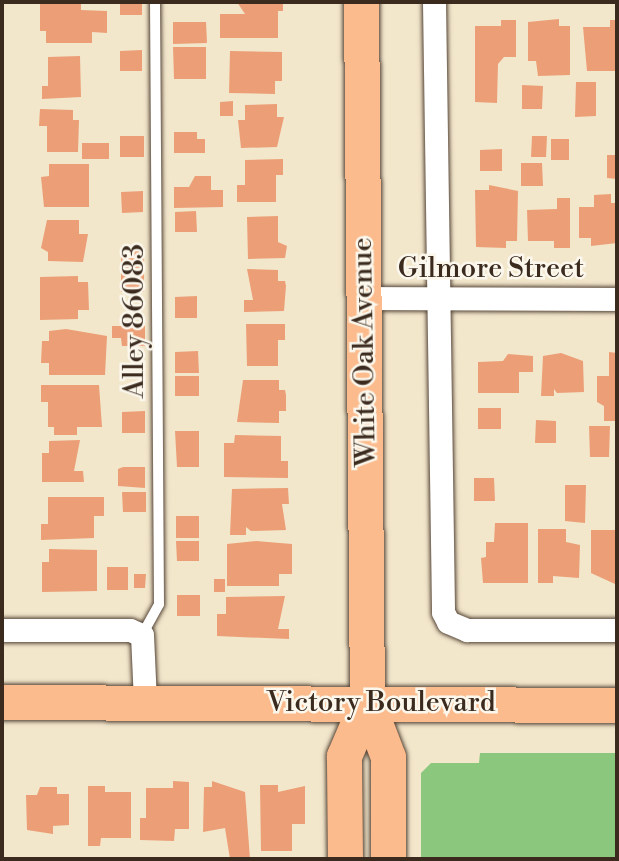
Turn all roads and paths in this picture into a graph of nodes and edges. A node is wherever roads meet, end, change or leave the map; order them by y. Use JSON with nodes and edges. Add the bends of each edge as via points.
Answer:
{"nodes":[{"id":1,"x":155,"y":2,"type":"edge"},
{"id":2,"x":361,"y":2,"type":"edge"},
{"id":3,"x":434,"y":2,"type":"edge"},
{"id":4,"x":365,"y":298,"type":"junction"},
{"id":5,"x":437,"y":299,"type":"junction"},
{"id":6,"x":617,"y":299,"type":"edge"},
{"id":7,"x":2,"y":629,"type":"edge"},
{"id":8,"x":617,"y":630,"type":"edge"},
{"id":9,"x":142,"y":635,"type":"junction"},
{"id":10,"x":2,"y":702,"type":"edge"},
{"id":11,"x":145,"y":702,"type":"junction"},
{"id":12,"x":367,"y":702,"type":"junction"},
{"id":13,"x":617,"y":705,"type":"edge"},
{"id":14,"x":345,"y":859,"type":"edge"},
{"id":15,"x":388,"y":859,"type":"edge"}],
"edges":[{"from":1,"to":9,"type":"lane","name":"Alley 86083","via":[[159,604]]},
{"from":2,"to":4,"type":"main road","name":"White Oak Avenue"},
{"from":3,"to":5,"type":"street"},
{"from":4,"to":5,"type":"street","name":"Gilmore Street"},
{"from":4,"to":12,"type":"main road","name":"White Oak Avenue"},
{"from":5,"to":6,"type":"street","name":"Gilmore Street"},
{"from":5,"to":8,"type":"street","via":[[441,602],[448,622],[467,630]]},
{"from":7,"to":9,"type":"street","via":[[130,630]]},
{"from":9,"to":11,"type":"street"},
{"from":10,"to":11,"type":"main road","name":"Victory Boulevard"},
{"from":11,"to":12,"type":"main road","name":"Victory Boulevard"},
{"from":12,"to":13,"type":"main road","name":"Victory Boulevard"},
{"from":12,"to":14,"type":"main road","name":"White Oak Avenue","via":[[344,756]]},
{"from":12,"to":15,"type":"main road","name":"White Oak Avenue","via":[[388,757]]}]}
